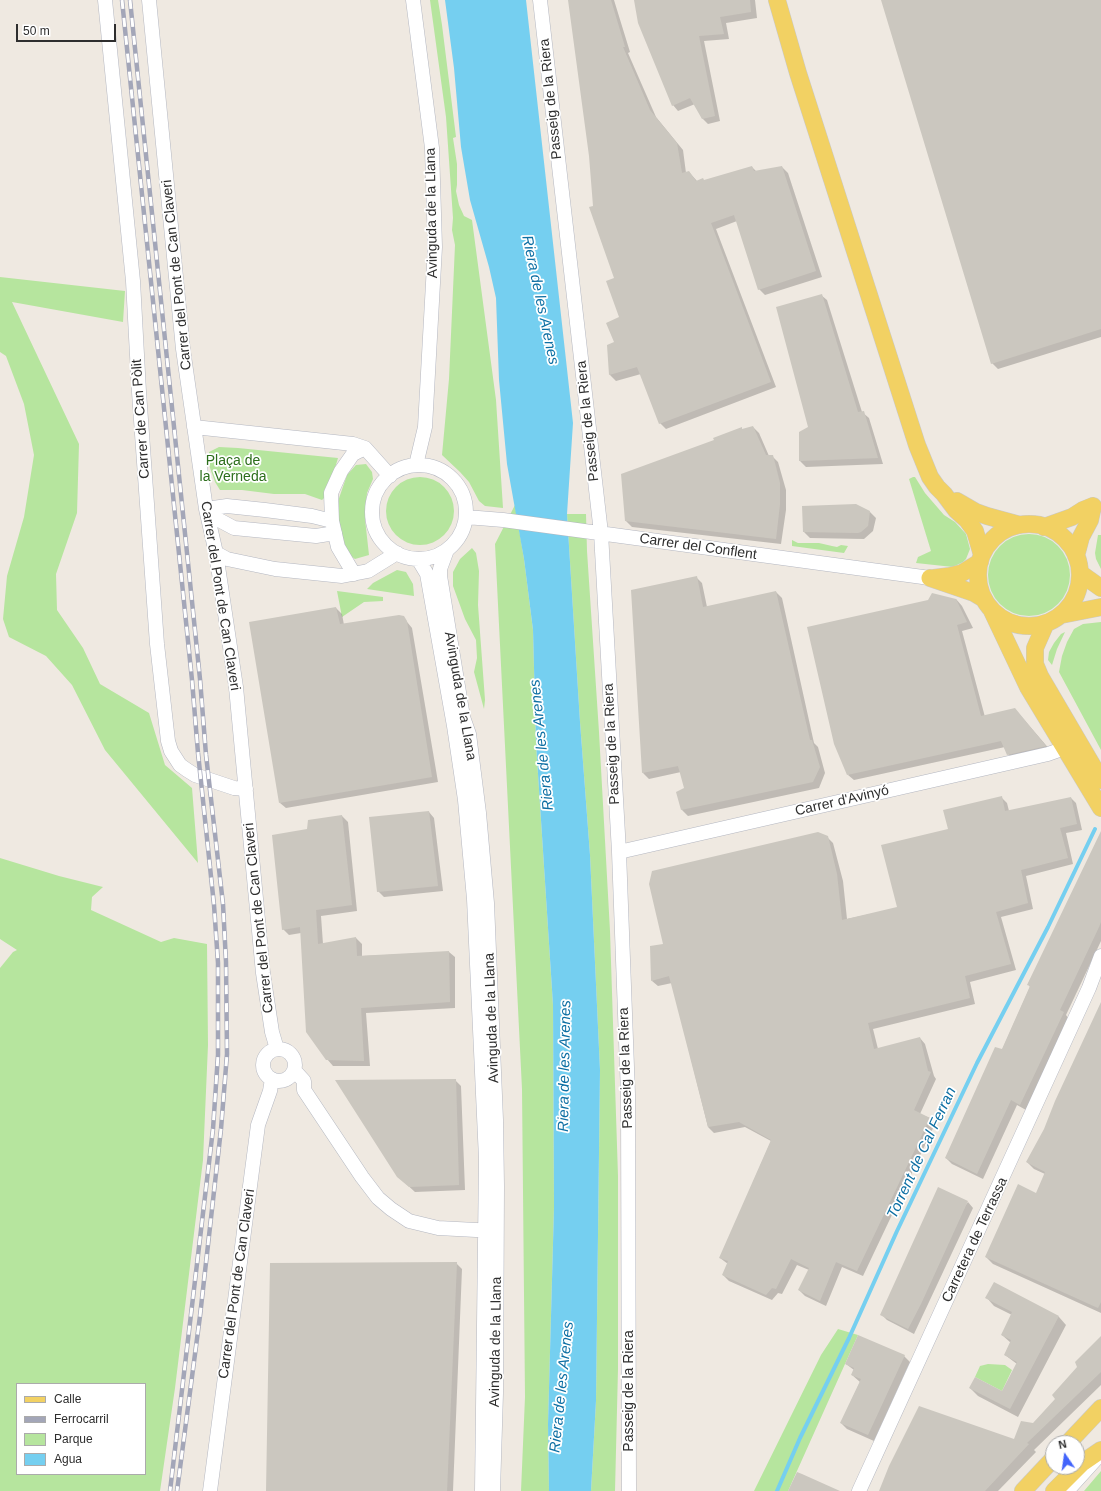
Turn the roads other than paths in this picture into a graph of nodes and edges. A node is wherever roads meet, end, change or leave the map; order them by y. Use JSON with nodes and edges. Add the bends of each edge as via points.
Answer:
{"nodes":[{"id":1,"x":105,"y":0,"type":"edge"},
{"id":2,"x":149,"y":0,"type":"edge"},
{"id":3,"x":413,"y":0,"type":"edge"},
{"id":4,"x":540,"y":0,"type":"edge"},
{"id":5,"x":777,"y":0,"type":"edge"},
{"id":6,"x":194,"y":427,"type":"junction"},
{"id":7,"x":425,"y":427,"type":"junction"},
{"id":8,"x":365,"y":448,"type":"junction"},
{"id":9,"x":416,"y":465,"type":"junction"},
{"id":10,"x":433,"y":466,"type":"junction"},
{"id":11,"x":390,"y":476,"type":"junction"},
{"id":12,"x":944,"y":494,"type":"junction"},
{"id":13,"x":1097,"y":501,"type":"edge"},
{"id":14,"x":206,"y":509,"type":"junction"},
{"id":15,"x":466,"y":517,"type":"junction"},
{"id":16,"x":1020,"y":525,"type":"junction"},
{"id":17,"x":333,"y":527,"type":"junction"},
{"id":18,"x":1044,"y":527,"type":"junction"},
{"id":19,"x":600,"y":533,"type":"junction"},
{"id":20,"x":447,"y":550,"type":"junction"},
{"id":21,"x":216,"y":553,"type":"junction"},
{"id":22,"x":397,"y":553,"type":"junction"},
{"id":23,"x":981,"y":558,"type":"junction"},
{"id":24,"x":418,"y":559,"type":"junction"},
{"id":25,"x":1078,"y":565,"type":"junction"},
{"id":26,"x":354,"y":574,"type":"junction"},
{"id":27,"x":930,"y":578,"type":"junction"},
{"id":28,"x":1101,"y":588,"type":"edge"},
{"id":29,"x":988,"y":605,"type":"junction"},
{"id":30,"x":1101,"y":607,"type":"edge"},
{"id":31,"x":1053,"y":619,"type":"junction"},
{"id":32,"x":1065,"y":748,"type":"junction"},
{"id":33,"x":1101,"y":780,"type":"edge"},
{"id":34,"x":246,"y":789,"type":"junction"},
{"id":35,"x":1101,"y":808,"type":"edge"},
{"id":36,"x":619,"y":852,"type":"junction"},
{"id":37,"x":1101,"y":956,"type":"edge"},
{"id":38,"x":1101,"y":967,"type":"edge"},
{"id":39,"x":1089,"y":988,"type":"junction"},
{"id":40,"x":278,"y":1049,"type":"junction"},
{"id":41,"x":284,"y":1076,"type":"junction"},
{"id":42,"x":492,"y":1231,"type":"junction"},
{"id":43,"x":1101,"y":1408,"type":"edge"},
{"id":44,"x":1076,"y":1435,"type":"edge"},
{"id":45,"x":1101,"y":1452,"type":"edge"},
{"id":46,"x":1101,"y":1464,"type":"edge"},
{"id":47,"x":1045,"y":1468,"type":"edge"},
{"id":48,"x":210,"y":1491,"type":"edge"},
{"id":49,"x":482,"y":1491,"type":"edge"},
{"id":50,"x":493,"y":1491,"type":"edge"},
{"id":51,"x":629,"y":1491,"type":"edge"},
{"id":52,"x":859,"y":1491,"type":"edge"},
{"id":53,"x":1023,"y":1491,"type":"edge"},
{"id":54,"x":1054,"y":1491,"type":"edge"},
{"id":55,"x":1067,"y":1491,"type":"edge"},
{"id":56,"x":1079,"y":1491,"type":"edge"}],
"edges":[{"from":1,"to":34,"type":"street","name":"Carrer de Can Pòlit","via":[[133,281],[157,644],[168,741],[180,765],[187,770],[234,788]]},
{"from":2,"to":6,"type":"street","name":"Carrer del Pont de Can Claveri","via":[[183,349]]},
{"from":3,"to":7,"type":"street","name":"Avinguda de la Llana","via":[[432,148],[435,247]]},
{"from":4,"to":19,"type":"street","name":"Passeig de la Riera"},
{"from":5,"to":12,"type":"main road","via":[[917,445],[930,476]]},
{"from":6,"to":8,"type":"street","via":[[353,444]]},
{"from":6,"to":14,"type":"street","name":"Carrer del Pont de Can Claveri"},
{"from":7,"to":9,"type":"street","name":"Avinguda de la Llana"},
{"from":7,"to":10,"type":"street","name":"Avinguda de la Llana"},
{"from":8,"to":11,"type":"street"},
{"from":8,"to":17,"type":"street","via":[[353,454],[341,471],[331,493]]},
{"from":9,"to":10,"type":"street"},
{"from":9,"to":11,"type":"street","via":[[397,470]]},
{"from":10,"to":15,"type":"street","via":[[447,474],[458,485],[465,501]]},
{"from":11,"to":22,"type":"street","via":[[380,486],[372,511],[380,537]]},
{"from":12,"to":16,"type":"main road","via":[[976,512]]},
{"from":12,"to":23,"type":"main road","via":[[975,531]]},
{"from":13,"to":18,"type":"main road","via":[[1072,517]]},
{"from":13,"to":25,"type":"main road","via":[[1081,537]]},
{"from":14,"to":17,"type":"street","via":[[227,506],[312,516]]},
{"from":14,"to":17,"type":"street","via":[[234,528],[316,536]]},
{"from":14,"to":21,"type":"street","name":"Carrer del Pont de Can Claveri"},
{"from":15,"to":19,"type":"street","name":"Carrer del Conflent"},
{"from":15,"to":20,"type":"street","via":[[458,538]]},
{"from":16,"to":18,"type":"main road"},
{"from":16,"to":23,"type":"main road","via":[[997,536]]},
{"from":17,"to":26,"type":"street","via":[[338,547]]},
{"from":18,"to":25,"type":"main road","via":[[1064,538],[1071,546]]},
{"from":19,"to":27,"type":"street","name":"Carrer del Conflent"},
{"from":19,"to":36,"type":"street","name":"Passeig de la Riera"},
{"from":20,"to":24,"type":"street"},
{"from":20,"to":42,"type":"street","name":"Avinguda de la Llana","via":[[440,576],[463,717],[469,734],[487,903],[496,1120]]},
{"from":21,"to":26,"type":"street","via":[[227,559],[275,568],[342,576]]},
{"from":21,"to":34,"type":"street","name":"Carrer del Pont de Can Claveri","via":[[236,687]]},
{"from":22,"to":24,"type":"street"},
{"from":22,"to":26,"type":"street","via":[[368,571]]},
{"from":23,"to":27,"type":"main road","via":[[962,573]]},
{"from":23,"to":29,"type":"main road","via":[[978,582]]},
{"from":24,"to":42,"type":"street","name":"Avinguda de la Llana","via":[[427,574],[465,800],[474,899],[486,1159]]},
{"from":25,"to":28,"type":"main road"},
{"from":25,"to":31,"type":"main road","via":[[1077,592],[1070,604]]},
{"from":27,"to":29,"type":"main road","via":[[974,593]]},
{"from":29,"to":31,"type":"main road","via":[[1003,619],[1016,624],[1034,626]]},
{"from":29,"to":32,"type":"main road","via":[[1028,687]]},
{"from":30,"to":31,"type":"main road"},
{"from":31,"to":33,"type":"main road","via":[[1035,648],[1036,664],[1040,676]]},
{"from":32,"to":35,"type":"main road"},
{"from":32,"to":36,"type":"street","name":"Carrer d'Avinyó"},
{"from":34,"to":40,"type":"street","name":"Carrer del Pont de Can Claveri","via":[[263,974],[272,1032]]},
{"from":36,"to":51,"type":"street","name":"Passeig de la Riera","via":[[628,1107]]},
{"from":37,"to":39,"type":"street"},
{"from":38,"to":39,"type":"street"},
{"from":39,"to":52,"type":"street","name":"Carretera de Terrassa"},
{"from":40,"to":41,"type":"street","via":[[291,1054],[294,1062]]},
{"from":40,"to":41,"type":"street","via":[[264,1057],[263,1070],[267,1076]]},
{"from":41,"to":42,"type":"street","via":[[297,1088],[304,1090],[362,1177],[378,1198],[391,1209],[409,1221],[438,1228]]},
{"from":41,"to":48,"type":"street","name":"Carrer del Pont de Can Claveri","via":[[270,1091],[258,1125]]},
{"from":42,"to":49,"type":"street","name":"Avinguda de la Llana"},
{"from":42,"to":50,"type":"street","name":"Avinguda de la Llana","via":[[496,1394]]},
{"from":43,"to":44,"type":"main road"},
{"from":45,"to":54,"type":"main road","via":[[1082,1463]]},
{"from":45,"to":55,"type":"street"},
{"from":46,"to":56,"type":"street"},
{"from":47,"to":53,"type":"main road"}]}
